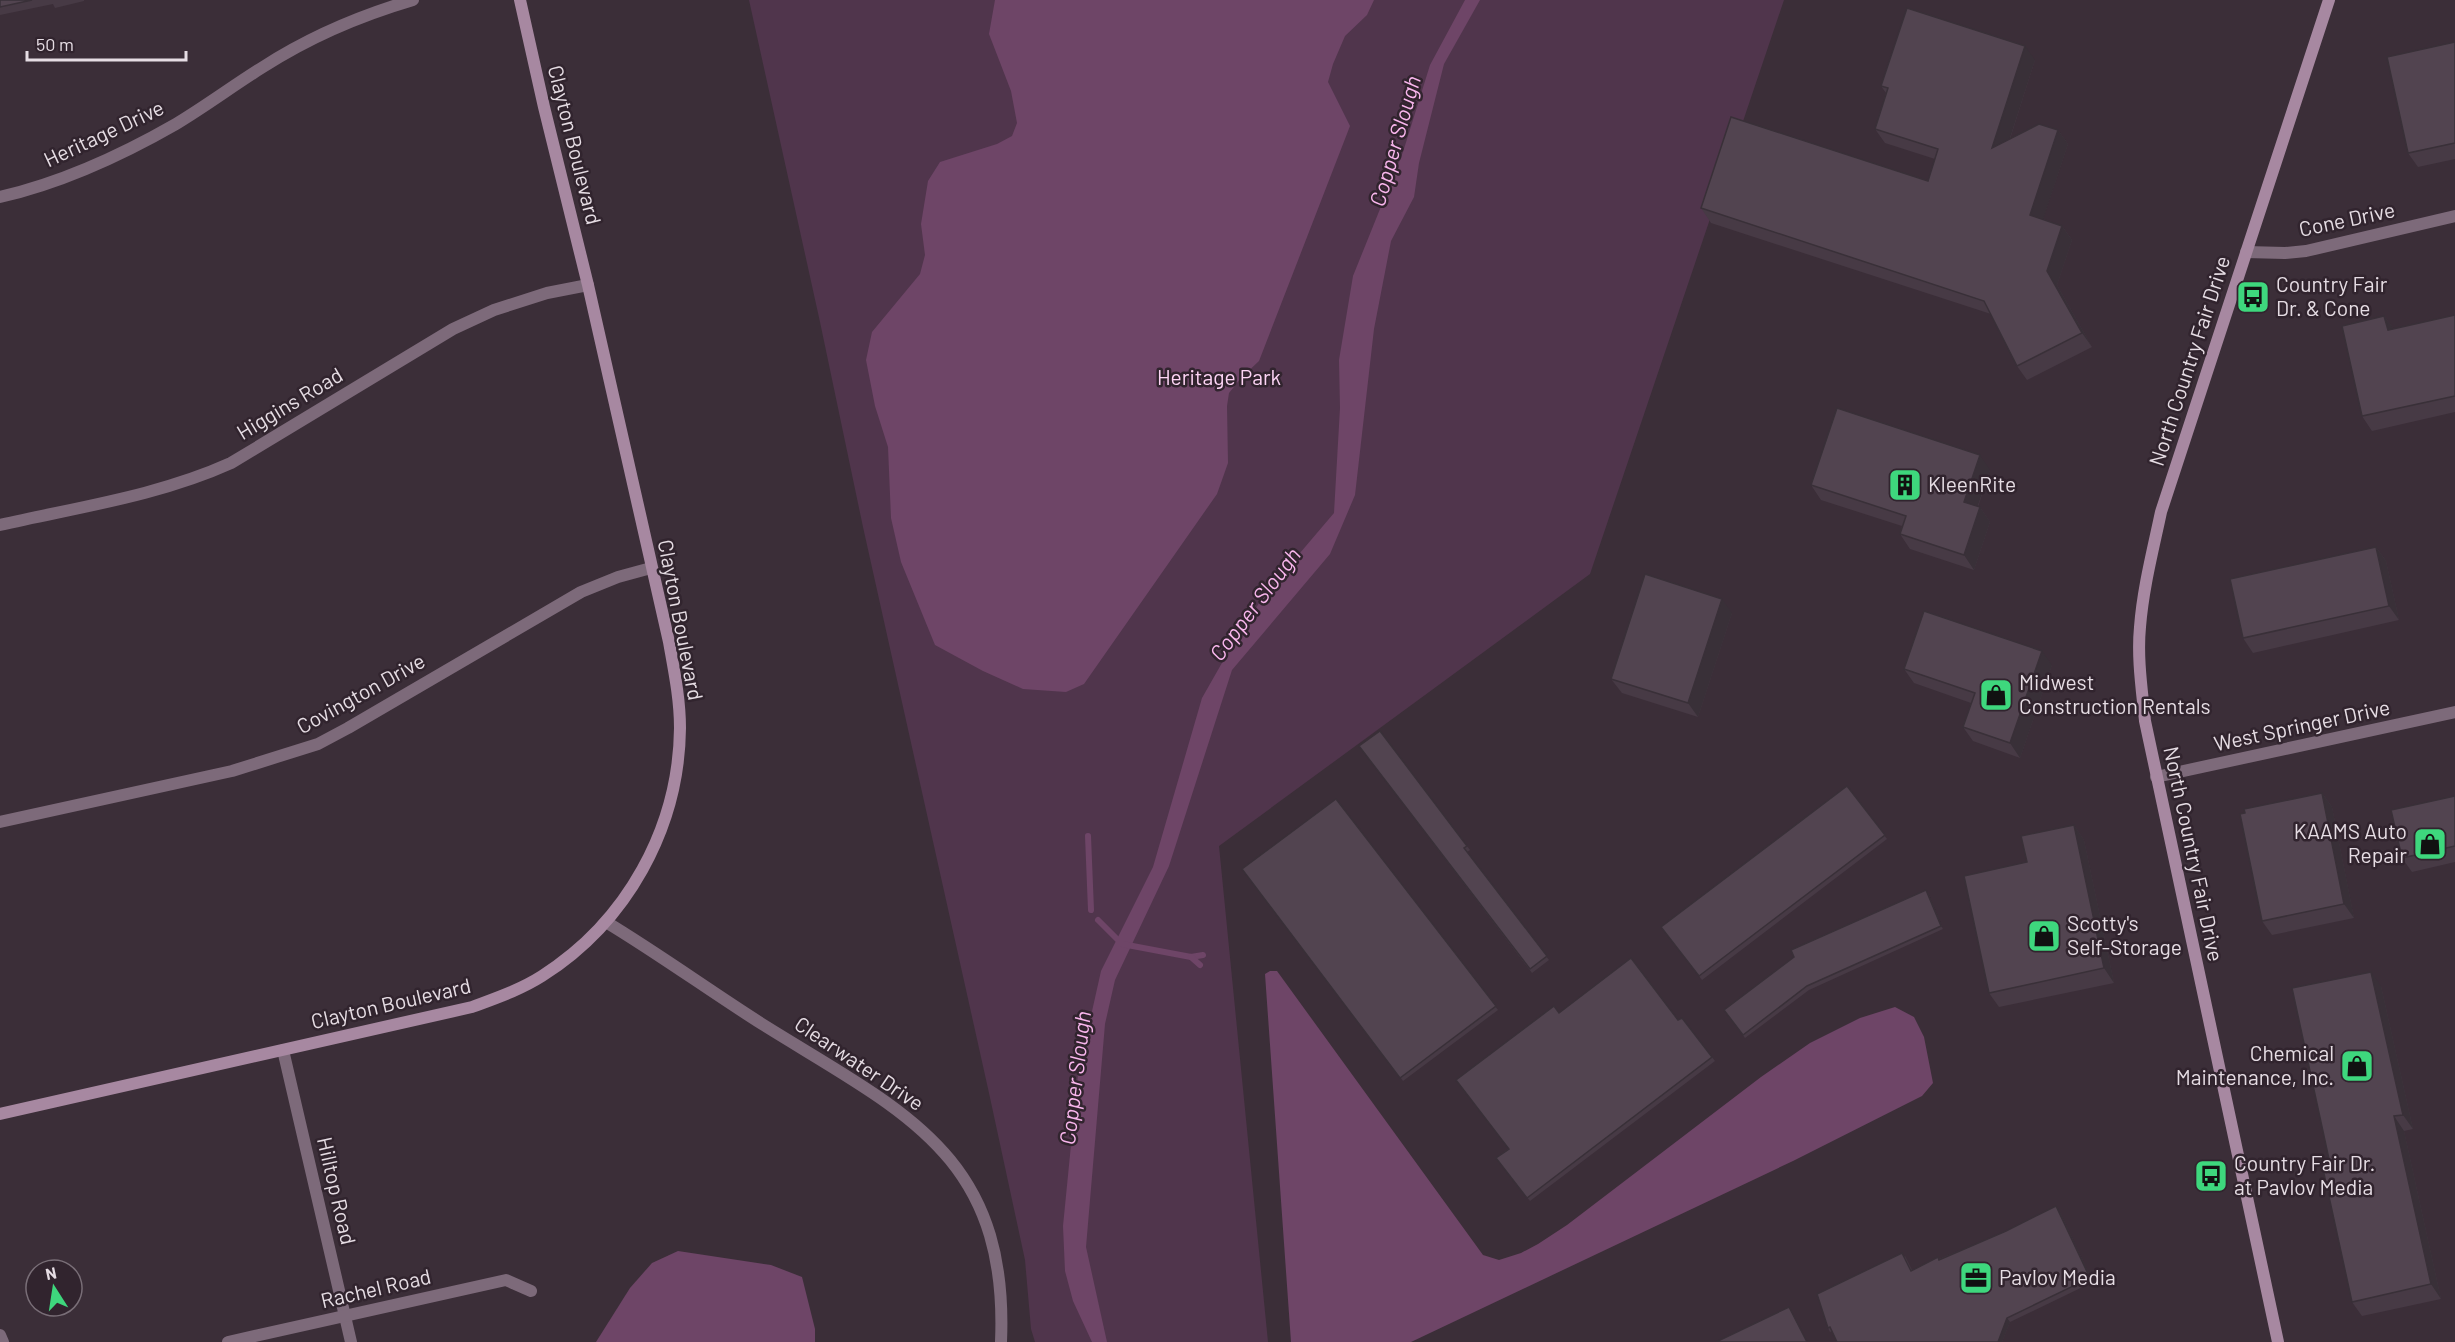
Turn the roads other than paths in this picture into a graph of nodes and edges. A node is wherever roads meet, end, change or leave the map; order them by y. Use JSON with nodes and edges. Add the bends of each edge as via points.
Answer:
{"nodes":[{"id":1,"x":413,"y":0,"type":"edge"},
{"id":2,"x":520,"y":0,"type":"edge"},
{"id":3,"x":2329,"y":0,"type":"edge"},
{"id":4,"x":0,"y":197,"type":"edge"},
{"id":5,"x":2455,"y":216,"type":"edge"},
{"id":6,"x":2246,"y":252,"type":"junction"},
{"id":7,"x":588,"y":285,"type":"junction"},
{"id":8,"x":0,"y":525,"type":"edge"},
{"id":9,"x":651,"y":568,"type":"junction"},
{"id":10,"x":2455,"y":712,"type":"edge"},
{"id":11,"x":2156,"y":777,"type":"junction"},
{"id":12,"x":0,"y":822,"type":"edge"},
{"id":13,"x":606,"y":922,"type":"junction"},
{"id":14,"x":283,"y":1050,"type":"junction"},
{"id":15,"x":0,"y":1114,"type":"edge"},
{"id":16,"x":531,"y":1291,"type":"dead end"},
{"id":17,"x":345,"y":1316,"type":"junction"},
{"id":18,"x":0,"y":1335,"type":"edge"},
{"id":19,"x":3,"y":1342,"type":"edge"},
{"id":20,"x":228,"y":1342,"type":"edge"},
{"id":21,"x":351,"y":1342,"type":"edge"},
{"id":22,"x":1001,"y":1342,"type":"edge"},
{"id":23,"x":2278,"y":1342,"type":"edge"}],
"edges":[{"from":1,"to":4,"type":"street","name":"Heritage Drive","via":[[351,22],[305,44],[139,145],[55,180]]},
{"from":2,"to":7,"type":"street","name":"Clayton Boulevard"},
{"from":3,"to":6,"type":"street","name":"North Country Fair Drive"},
{"from":5,"to":6,"type":"street","name":"Cone Drive","via":[[2306,251]]},
{"from":6,"to":11,"type":"street","name":"North Country Fair Drive","via":[[2161,512],[2148,570],[2140,628],[2140,665]]},
{"from":7,"to":8,"type":"street","name":"Higgins Road","via":[[494,310],[453,329],[231,463],[199,477],[164,489]]},
{"from":7,"to":9,"type":"street","name":"Clayton Boulevard"},
{"from":9,"to":12,"type":"street","name":"Covington Drive","via":[[581,592],[318,744],[232,771]]},
{"from":9,"to":13,"type":"street","name":"Clayton Boulevard","via":[[679,699],[678,765],[657,842],[627,896]]},
{"from":10,"to":11,"type":"street","name":"West Springer Drive"},
{"from":11,"to":23,"type":"street","name":"North Country Fair Drive"},
{"from":13,"to":14,"type":"street","name":"Clayton Boulevard","via":[[542,976],[508,994],[472,1007]]},
{"from":13,"to":22,"type":"street","name":"Clearwater Drive","via":[[887,1102],[933,1139],[971,1188],[982,1212],[999,1274]]},
{"from":14,"to":15,"type":"street","name":"Clayton Boulevard"},
{"from":14,"to":17,"type":"street","name":"Hilltop Road"},
{"from":16,"to":17,"type":"street","name":"Rachel Road","via":[[506,1280]]},
{"from":17,"to":20,"type":"street","name":"Rachel Road"},
{"from":17,"to":21,"type":"street","name":"Hilltop Road"},
{"from":18,"to":19,"type":"street"}]}
